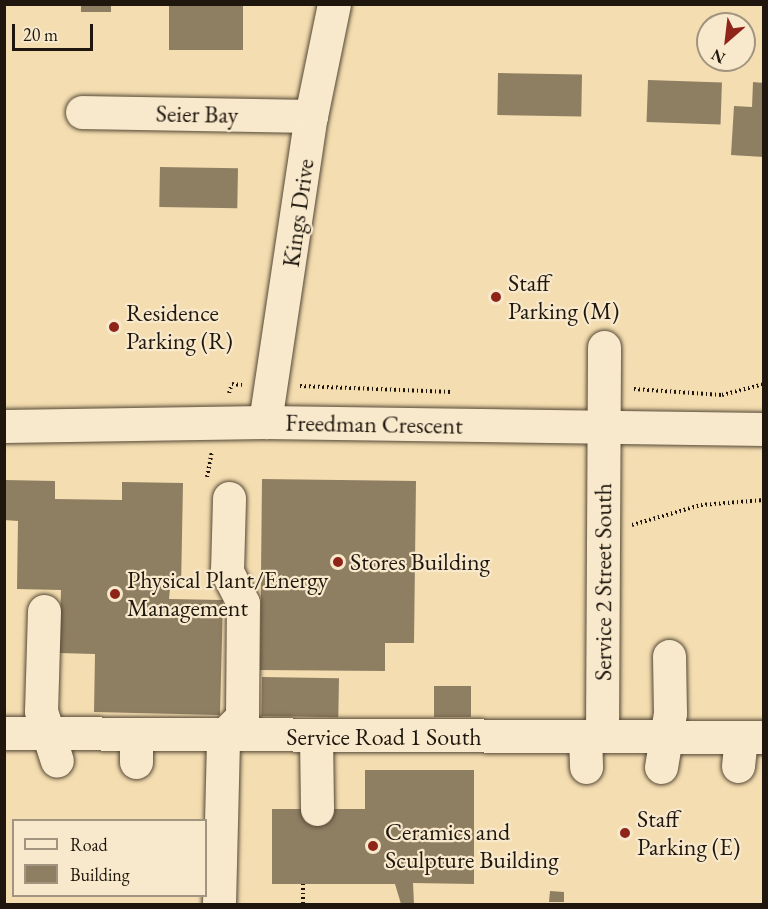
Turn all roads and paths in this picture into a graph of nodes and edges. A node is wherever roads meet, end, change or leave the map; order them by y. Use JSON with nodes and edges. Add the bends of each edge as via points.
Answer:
{"nodes":[{"id":1,"x":334,"y":4,"type":"edge"},
{"id":2,"x":82,"y":112,"type":"dead end"},
{"id":3,"x":311,"y":116,"type":"junction"},
{"id":4,"x":604,"y":347,"type":"dead end"},
{"id":5,"x":764,"y":384,"type":"edge"},
{"id":6,"x":603,"y":385,"type":"junction"},
{"id":7,"x":307,"y":387,"type":"dead end"},
{"id":8,"x":461,"y":392,"type":"dead end"},
{"id":9,"x":265,"y":422,"type":"junction"},
{"id":10,"x":757,"y":425,"type":"edge"},
{"id":11,"x":4,"y":426,"type":"edge"},
{"id":12,"x":603,"y":428,"type":"junction"},
{"id":13,"x":229,"y":498,"type":"dead end"},
{"id":14,"x":764,"y":500,"type":"edge"},
{"id":15,"x":626,"y":527,"type":"dead end"},
{"id":16,"x":44,"y":611,"type":"dead end"},
{"id":17,"x":669,"y":656,"type":"dead end"},
{"id":18,"x":4,"y":734,"type":"edge"},
{"id":19,"x":223,"y":736,"type":"junction"},
{"id":20,"x":316,"y":736,"type":"junction"},
{"id":21,"x":591,"y":746,"type":"junction"},
{"id":22,"x":53,"y":747,"type":"junction"},
{"id":23,"x":748,"y":747,"type":"edge"},
{"id":24,"x":662,"y":752,"type":"junction"},
{"id":25,"x":317,"y":809,"type":"dead end"},
{"id":26,"x":303,"y":884,"type":"dead end"},
{"id":27,"x":219,"y":904,"type":"edge"},
{"id":28,"x":303,"y":904,"type":"edge"}],
"edges":[{"from":1,"to":3,"type":"street","name":"Kings Drive"},
{"from":2,"to":3,"type":"street","name":"Seier Bay"},
{"from":3,"to":9,"type":"street","name":"Kings Drive","via":[[300,277]]},
{"from":4,"to":6,"type":"street","name":"Service 2 Street South"},
{"from":5,"to":6,"type":"path","via":[[722,395]]},
{"from":6,"to":12,"type":"street","name":"Service 2 Street South"},
{"from":7,"to":8,"type":"path"},
{"from":9,"to":11,"type":"street","name":"Freedman Crescent"},
{"from":9,"to":12,"type":"street","name":"Freedman Crescent"},
{"from":10,"to":12,"type":"street","name":"Freedman Crescent"},
{"from":12,"to":21,"type":"street","name":"Service 2 Street South"},
{"from":13,"to":19,"type":"street","via":[[227,571],[243,603],[242,717]]},
{"from":14,"to":15,"type":"path","via":[[701,505]]},
{"from":16,"to":22,"type":"street","via":[[41,711]]},
{"from":17,"to":24,"type":"street","via":[[670,713]]},
{"from":18,"to":22,"type":"street","name":"Service Road 1 South"},
{"from":19,"to":20,"type":"street","name":"Service Road 1 South"},
{"from":19,"to":22,"type":"street","name":"Service Road 1 South","via":[[136,748]]},
{"from":19,"to":27,"type":"street"},
{"from":20,"to":21,"type":"street","name":"Service Road 1 South","via":[[509,752]]},
{"from":20,"to":25,"type":"street"},
{"from":21,"to":24,"type":"street","name":"Service Road 1 South"},
{"from":23,"to":24,"type":"street","name":"Service Road 1 South"},
{"from":26,"to":28,"type":"path"}]}
